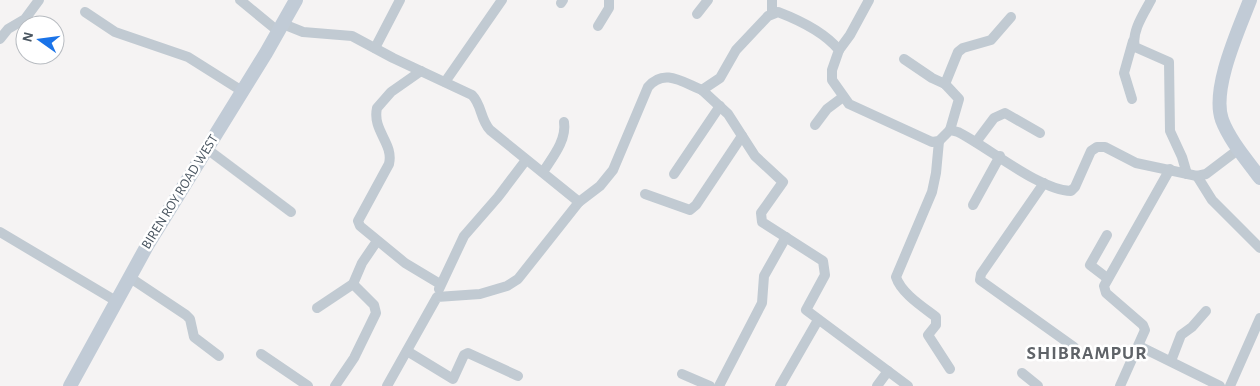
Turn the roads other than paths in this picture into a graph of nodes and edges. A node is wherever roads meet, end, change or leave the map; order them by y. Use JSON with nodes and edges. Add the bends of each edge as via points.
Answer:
{"nodes":[{"id":1,"x":39,"y":0,"type":"edge"},
{"id":2,"x":240,"y":0,"type":"edge"},
{"id":3,"x":296,"y":0,"type":"edge"},
{"id":4,"x":400,"y":0,"type":"edge"},
{"id":5,"x":502,"y":0,"type":"edge"},
{"id":6,"x":609,"y":0,"type":"edge"},
{"id":7,"x":708,"y":0,"type":"edge"},
{"id":8,"x":772,"y":0,"type":"edge"},
{"id":9,"x":869,"y":0,"type":"edge"},
{"id":10,"x":1151,"y":0,"type":"edge"},
{"id":11,"x":1250,"y":0,"type":"edge"},
{"id":12,"x":85,"y":12,"type":"dead end"},
{"id":13,"x":772,"y":13,"type":"junction"},
{"id":14,"x":697,"y":14,"type":"dead end"},
{"id":15,"x":1011,"y":17,"type":"dead end"},
{"id":16,"x":598,"y":26,"type":"dead end"},
{"id":17,"x":281,"y":28,"type":"junction"},
{"id":18,"x":0,"y":40,"type":"edge"},
{"id":19,"x":1134,"y":41,"type":"junction"},
{"id":20,"x":375,"y":48,"type":"junction"},
{"id":21,"x":839,"y":50,"type":"junction"},
{"id":22,"x":904,"y":59,"type":"dead end"},
{"id":23,"x":421,"y":71,"type":"junction"},
{"id":24,"x":445,"y":82,"type":"junction"},
{"id":25,"x":945,"y":84,"type":"junction"},
{"id":26,"x":702,"y":90,"type":"junction"},
{"id":27,"x":242,"y":91,"type":"junction"},
{"id":28,"x":843,"y":98,"type":"junction"},
{"id":29,"x":1132,"y":99,"type":"dead end"},
{"id":30,"x":720,"y":106,"type":"junction"},
{"id":31,"x":564,"y":122,"type":"dead end"},
{"id":32,"x":815,"y":125,"type":"dead end"},
{"id":33,"x":950,"y":130,"type":"junction"},
{"id":34,"x":1040,"y":133,"type":"dead end"},
{"id":35,"x":742,"y":136,"type":"junction"},
{"id":36,"x":938,"y":141,"type":"junction"},
{"id":37,"x":976,"y":142,"type":"junction"},
{"id":38,"x":207,"y":149,"type":"junction"},
{"id":39,"x":1239,"y":149,"type":"junction"},
{"id":40,"x":1000,"y":156,"type":"junction"},
{"id":41,"x":526,"y":160,"type":"junction"},
{"id":42,"x":1170,"y":169,"type":"junction"},
{"id":43,"x":543,"y":172,"type":"junction"},
{"id":44,"x":674,"y":174,"type":"dead end"},
{"id":45,"x":1192,"y":175,"type":"junction"},
{"id":46,"x":1260,"y":178,"type":"edge"},
{"id":47,"x":1044,"y":183,"type":"junction"},
{"id":48,"x":645,"y":194,"type":"dead end"},
{"id":49,"x":579,"y":202,"type":"junction"},
{"id":50,"x":973,"y":204,"type":"dead end"},
{"id":51,"x":291,"y":212,"type":"dead end"},
{"id":52,"x":0,"y":232,"type":"edge"},
{"id":53,"x":1107,"y":234,"type":"dead end"},
{"id":54,"x":786,"y":237,"type":"junction"},
{"id":55,"x":377,"y":241,"type":"junction"},
{"id":56,"x":1260,"y":248,"type":"edge"},
{"id":57,"x":129,"y":277,"type":"junction"},
{"id":58,"x":1107,"y":278,"type":"junction"},
{"id":59,"x":353,"y":284,"type":"junction"},
{"id":60,"x":440,"y":284,"type":"junction"},
{"id":61,"x":437,"y":297,"type":"junction"},
{"id":62,"x":116,"y":302,"type":"junction"},
{"id":63,"x":316,"y":308,"type":"dead end"},
{"id":64,"x":1206,"y":311,"type":"dead end"},
{"id":65,"x":1260,"y":318,"type":"edge"},
{"id":66,"x":818,"y":320,"type":"junction"},
{"id":67,"x":1139,"y":346,"type":"junction"},
{"id":68,"x":1074,"y":347,"type":"dead end"},
{"id":69,"x":407,"y":350,"type":"junction"},
{"id":70,"x":261,"y":354,"type":"dead end"},
{"id":71,"x":219,"y":356,"type":"dead end"},
{"id":72,"x":1171,"y":361,"type":"junction"},
{"id":73,"x":950,"y":369,"type":"dead end"},
{"id":74,"x":888,"y":371,"type":"junction"},
{"id":75,"x":1022,"y":373,"type":"dead end"},
{"id":76,"x":682,"y":374,"type":"dead end"},
{"id":77,"x":518,"y":376,"type":"dead end"},
{"id":78,"x":451,"y":383,"type":"edge"},
{"id":79,"x":70,"y":386,"type":"edge"},
{"id":80,"x":308,"y":386,"type":"edge"},
{"id":81,"x":335,"y":386,"type":"edge"},
{"id":82,"x":388,"y":386,"type":"edge"},
{"id":83,"x":710,"y":386,"type":"edge"},
{"id":84,"x":719,"y":386,"type":"edge"},
{"id":85,"x":780,"y":386,"type":"edge"},
{"id":86,"x":877,"y":386,"type":"edge"},
{"id":87,"x":908,"y":386,"type":"edge"},
{"id":88,"x":1038,"y":386,"type":"edge"},
{"id":89,"x":1120,"y":386,"type":"edge"},
{"id":90,"x":1220,"y":386,"type":"edge"},
{"id":91,"x":1230,"y":386,"type":"edge"}],
"edges":[{"from":1,"to":18,"type":"street","via":[[25,19],[8,29]]},
{"from":2,"to":17,"type":"street"},
{"from":3,"to":17,"type":"main road","name":"BIREN ROY ROAD WEST"},
{"from":4,"to":20,"type":"street"},
{"from":5,"to":24,"type":"street"},
{"from":6,"to":16,"type":"street","via":[[609,8]]},
{"from":7,"to":14,"type":"street"},
{"from":8,"to":13,"type":"street"},
{"from":9,"to":21,"type":"street"},
{"from":10,"to":19,"type":"street"},
{"from":11,"to":39,"type":"main road","via":[[1226,69],[1219,106],[1222,120]]},
{"from":12,"to":27,"type":"street","via":[[115,32],[188,57]]},
{"from":13,"to":21,"type":"street","via":[[778,12],[802,22]]},
{"from":13,"to":26,"type":"street","via":[[736,50],[720,78]]},
{"from":15,"to":25,"type":"street","via":[[991,40],[958,52]]},
{"from":17,"to":20,"type":"street","via":[[352,36]]},
{"from":17,"to":27,"type":"main road","name":"BIREN ROY ROAD WEST"},
{"from":19,"to":29,"type":"street","via":[[1124,73]]},
{"from":19,"to":45,"type":"street","via":[[1135,47],[1141,51],[1169,62],[1170,132]]},
{"from":20,"to":23,"type":"street"},
{"from":21,"to":28,"type":"street","via":[[831,74]]},
{"from":22,"to":25,"type":"street"},
{"from":23,"to":24,"type":"street"},
{"from":23,"to":55,"type":"street","via":[[391,92],[377,108],[376,125],[391,157],[358,221]]},
{"from":24,"to":41,"type":"street","via":[[472,95],[480,105],[485,125]]},
{"from":25,"to":33,"type":"street","via":[[959,99]]},
{"from":26,"to":30,"type":"street"},
{"from":26,"to":49,"type":"street","via":[[670,77],[654,80],[648,87],[613,170],[600,186]]},
{"from":27,"to":38,"type":"main road","name":"BIREN ROY ROAD WEST"},
{"from":28,"to":32,"type":"street"},
{"from":28,"to":36,"type":"street","via":[[854,107],[932,142]]},
{"from":30,"to":35,"type":"street"},
{"from":30,"to":44,"type":"street"},
{"from":31,"to":43,"type":"street","via":[[562,139]]},
{"from":33,"to":36,"type":"street"},
{"from":33,"to":37,"type":"street"},
{"from":34,"to":37,"type":"street","via":[[1005,114],[994,118]]},
{"from":35,"to":48,"type":"street","via":[[690,210]]},
{"from":35,"to":54,"type":"street","via":[[755,156],[783,182],[760,219]]},
{"from":36,"to":73,"type":"street","via":[[932,192],[896,277],[909,294],[936,317],[936,325],[928,335]]},
{"from":37,"to":40,"type":"street"},
{"from":38,"to":51,"type":"street"},
{"from":38,"to":57,"type":"main road","name":"BIREN ROY ROAD WEST"},
{"from":39,"to":45,"type":"street","via":[[1206,174]]},
{"from":39,"to":46,"type":"main road"},
{"from":40,"to":47,"type":"street"},
{"from":40,"to":50,"type":"street"},
{"from":41,"to":43,"type":"street"},
{"from":41,"to":60,"type":"street","via":[[464,236]]},
{"from":42,"to":45,"type":"street"},
{"from":42,"to":47,"type":"street","via":[[1136,163],[1105,147],[1097,147],[1091,151],[1071,191]]},
{"from":42,"to":58,"type":"street"},
{"from":43,"to":49,"type":"street"},
{"from":45,"to":56,"type":"street"},
{"from":47,"to":68,"type":"street","via":[[980,280]]},
{"from":49,"to":61,"type":"street","via":[[527,270],[513,282],[480,294]]},
{"from":52,"to":62,"type":"street"},
{"from":53,"to":58,"type":"street","via":[[1090,265]]},
{"from":54,"to":66,"type":"street","via":[[823,261],[826,268],[806,310]]},
{"from":54,"to":84,"type":"street","via":[[764,276],[762,303]]},
{"from":55,"to":59,"type":"street"},
{"from":55,"to":60,"type":"street"},
{"from":57,"to":62,"type":"main road","name":"BIREN ROY ROAD WEST"},
{"from":57,"to":71,"type":"street","via":[[186,315],[194,337]]},
{"from":58,"to":67,"type":"street","via":[[1106,293],[1143,325],[1144,336]]},
{"from":59,"to":63,"type":"street"},
{"from":59,"to":81,"type":"street","via":[[376,309],[354,358]]},
{"from":60,"to":61,"type":"street"},
{"from":61,"to":69,"type":"street"},
{"from":62,"to":79,"type":"main road","name":"BIREN ROY ROAD WEST"},
{"from":64,"to":72,"type":"street","via":[[1181,335]]},
{"from":65,"to":91,"type":"street"},
{"from":66,"to":74,"type":"street"},
{"from":66,"to":85,"type":"street"},
{"from":67,"to":72,"type":"street"},
{"from":67,"to":89,"type":"street"},
{"from":69,"to":78,"type":"street"},
{"from":69,"to":82,"type":"street"},
{"from":70,"to":80,"type":"street"},
{"from":72,"to":90,"type":"street"},
{"from":74,"to":86,"type":"street"},
{"from":74,"to":87,"type":"street"},
{"from":75,"to":88,"type":"street"},
{"from":76,"to":83,"type":"street"},
{"from":77,"to":78,"type":"street","via":[[468,353]]}]}
